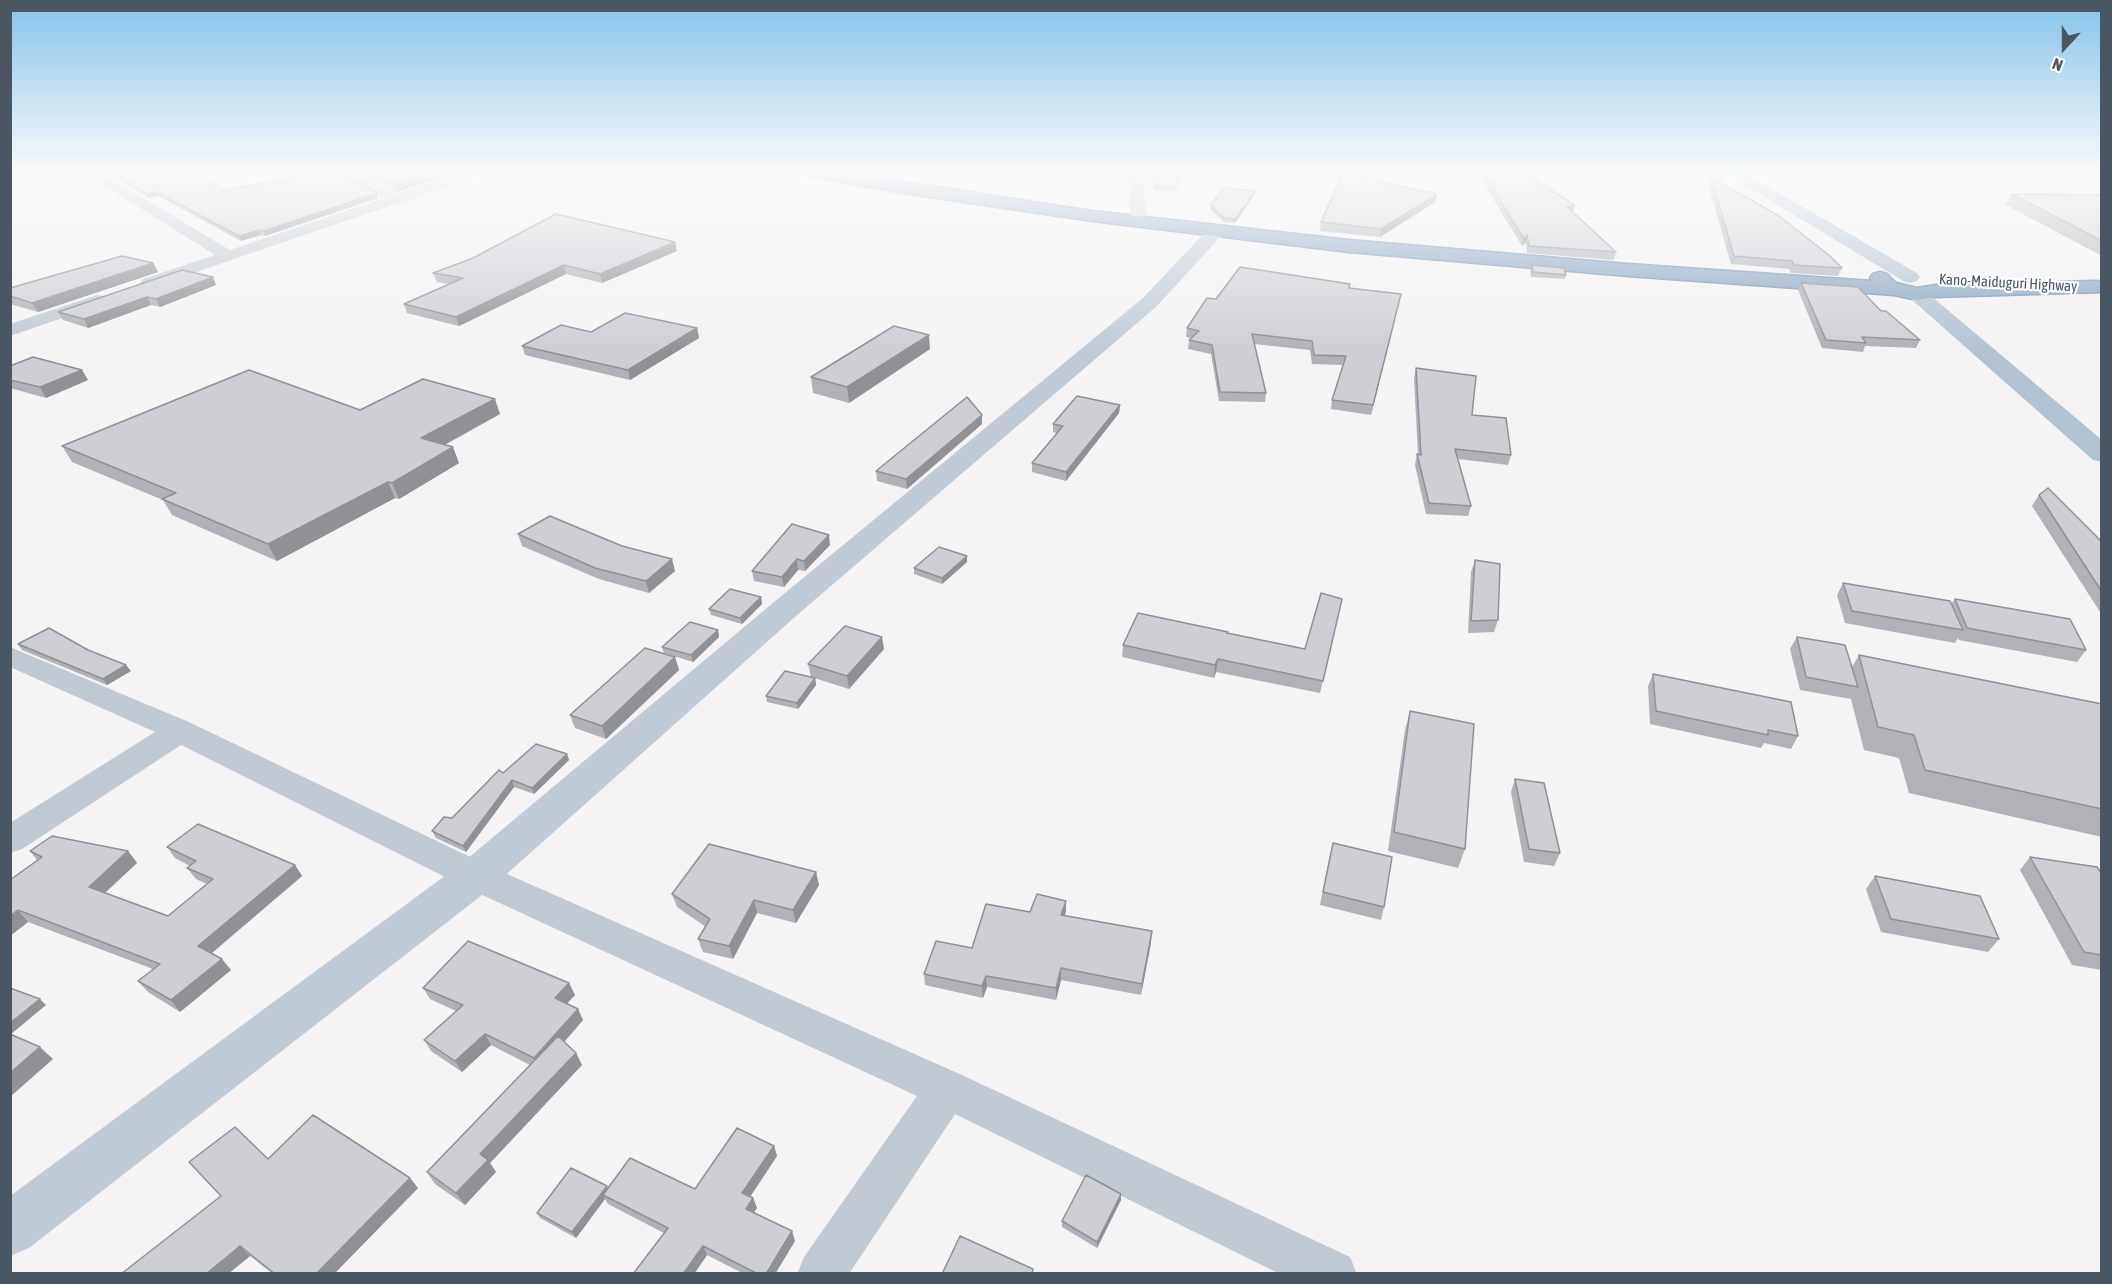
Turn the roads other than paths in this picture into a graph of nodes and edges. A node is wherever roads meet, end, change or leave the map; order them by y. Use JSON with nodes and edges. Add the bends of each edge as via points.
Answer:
{"nodes":[{"id":1,"x":187,"y":231,"type":"edge"},
{"id":2,"x":302,"y":231,"type":"edge"},
{"id":3,"x":1216,"y":231,"type":"joint"},
{"id":4,"x":1830,"y":231,"type":"edge"},
{"id":5,"x":1833,"y":233,"type":"junction"},
{"id":6,"x":228,"y":256,"type":"junction"},
{"id":7,"x":1906,"y":284,"type":"junction"},
{"id":8,"x":2099,"y":287,"type":"edge"},
{"id":9,"x":130,"y":289,"type":"edge"},
{"id":10,"x":108,"y":297,"type":"edge"},
{"id":11,"x":10,"y":330,"type":"edge"},
{"id":12,"x":2102,"y":454,"type":"edge"},
{"id":13,"x":10,"y":656,"type":"edge"},
{"id":14,"x":180,"y":731,"type":"junction"},
{"id":15,"x":10,"y":840,"type":"edge"},
{"id":16,"x":476,"y":876,"type":"junction"},
{"id":17,"x":946,"y":1089,"type":"junction"},
{"id":18,"x":10,"y":1229,"type":"edge"},
{"id":19,"x":821,"y":1274,"type":"edge"},
{"id":20,"x":1333,"y":1274,"type":"edge"}],
"edges":[{"from":1,"to":6,"type":"street"},
{"from":2,"to":6,"type":"street"},
{"from":3,"to":7,"type":"highway","name":"Kano-Maiduguri Highway","via":[[1524,261]]},
{"from":3,"to":16,"type":"street","via":[[1150,302]]},
{"from":4,"to":5,"type":"main road"},
{"from":5,"to":7,"type":"main road"},
{"from":5,"to":7,"type":"main road","via":[[1850,251]]},
{"from":6,"to":9,"type":"street"},
{"from":7,"to":8,"type":"highway","name":"Kano-Maiduguri Highway"},
{"from":7,"to":12,"type":"main road"},
{"from":10,"to":11,"type":"street"},
{"from":13,"to":14,"type":"street"},
{"from":14,"to":15,"type":"street"},
{"from":14,"to":16,"type":"street"},
{"from":16,"to":17,"type":"street"},
{"from":16,"to":18,"type":"street"},
{"from":17,"to":19,"type":"street"},
{"from":17,"to":20,"type":"street"}]}
